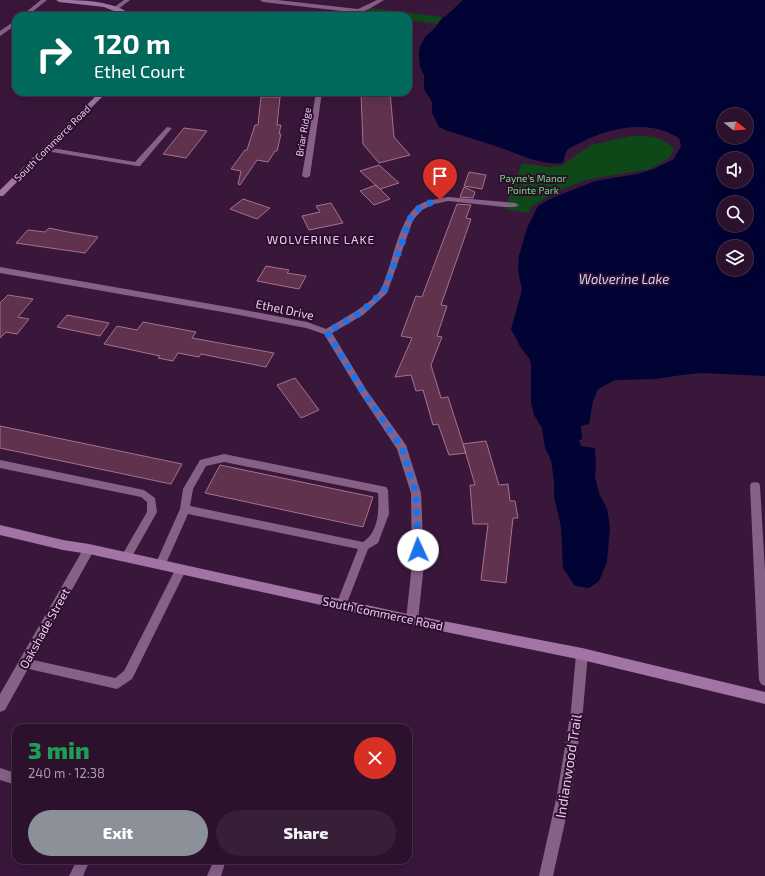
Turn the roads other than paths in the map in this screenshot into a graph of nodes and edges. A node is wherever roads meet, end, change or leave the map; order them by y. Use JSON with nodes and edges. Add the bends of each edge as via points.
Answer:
{"nodes":[{"id":1,"x":44,"y":0,"type":"edge"},
{"id":2,"x":59,"y":0,"type":"edge"},
{"id":3,"x":127,"y":0,"type":"edge"},
{"id":4,"x":263,"y":0,"type":"edge"},
{"id":5,"x":381,"y":0,"type":"edge"},
{"id":6,"x":115,"y":9,"type":"junction"},
{"id":7,"x":29,"y":12,"type":"edge"},
{"id":8,"x":121,"y":12,"type":"edge"},
{"id":9,"x":12,"y":25,"type":"edge"},
{"id":10,"x":0,"y":34,"type":"edge"},
{"id":11,"x":100,"y":96,"type":"edge"},
{"id":12,"x":319,"y":96,"type":"edge"},
{"id":13,"x":169,"y":128,"type":"dead end"},
{"id":14,"x":46,"y":149,"type":"junction"},
{"id":15,"x":306,"y":176,"type":"dead end"},
{"id":16,"x":0,"y":194,"type":"edge"},
{"id":17,"x":515,"y":205,"type":"dead end"},
{"id":18,"x":0,"y":270,"type":"edge"},
{"id":19,"x":327,"y":332,"type":"junction"},
{"id":20,"x":0,"y":464,"type":"edge"},
{"id":21,"x":756,"y":486,"type":"dead end"},
{"id":22,"x":185,"y":509,"type":"junction"},
{"id":23,"x":0,"y":530,"type":"edge"},
{"id":24,"x":364,"y":546,"type":"junction"},
{"id":25,"x":89,"y":549,"type":"junction"},
{"id":26,"x":126,"y":557,"type":"junction"},
{"id":27,"x":160,"y":565,"type":"junction"},
{"id":28,"x":181,"y":569,"type":"junction"},
{"id":29,"x":341,"y":604,"type":"junction"},
{"id":30,"x":412,"y":620,"type":"junction"},
{"id":31,"x":582,"y":654,"type":"junction"},
{"id":32,"x":24,"y":663,"type":"junction"},
{"id":33,"x":765,"y":680,"type":"edge"},
{"id":34,"x":765,"y":698,"type":"edge"},
{"id":35,"x":0,"y":706,"type":"edge"},
{"id":36,"x":0,"y":774,"type":"edge"},
{"id":37,"x":12,"y":778,"type":"edge"},
{"id":38,"x":82,"y":864,"type":"edge"},
{"id":39,"x":218,"y":864,"type":"edge"},
{"id":40,"x":76,"y":876,"type":"edge"},
{"id":41,"x":214,"y":876,"type":"edge"},
{"id":42,"x":546,"y":876,"type":"edge"}],
"edges":[{"from":1,"to":7,"type":"street"},
{"from":2,"to":6,"type":"street"},
{"from":3,"to":6,"type":"street"},
{"from":4,"to":5,"type":"street","via":[[359,10]]},
{"from":6,"to":8,"type":"street"},
{"from":9,"to":10,"type":"street"},
{"from":11,"to":14,"type":"street","name":"South Commerce Road"},
{"from":12,"to":15,"type":"street","name":"Briar Ridge"},
{"from":13,"to":14,"type":"street","via":[[137,164]]},
{"from":14,"to":16,"type":"street","name":"South Commerce Road"},
{"from":17,"to":19,"type":"street","via":[[448,199],[419,208],[409,220],[384,291],[360,313]]},
{"from":18,"to":19,"type":"street","name":"Ethel Drive","via":[[307,325]]},
{"from":19,"to":30,"type":"street","name":"Ethel Drive","via":[[364,393],[402,448],[416,493],[418,564]]},
{"from":20,"to":26,"type":"lane","via":[[144,494],[152,501],[152,512]]},
{"from":21,"to":33,"type":"street"},
{"from":22,"to":24,"type":"lane"},
{"from":22,"to":24,"type":"lane","via":[[188,489],[203,463],[224,458],[383,490],[384,514],[374,540]]},
{"from":22,"to":27,"type":"lane"},
{"from":23,"to":25,"type":"street","name":"South Commerce Road"},
{"from":24,"to":29,"type":"lane"},
{"from":25,"to":26,"type":"street","name":"South Commerce Road"},
{"from":25,"to":32,"type":"street","name":"Oakshade Street"},
{"from":26,"to":27,"type":"street","name":"South Commerce Road"},
{"from":27,"to":28,"type":"street","name":"South Commerce Road"},
{"from":28,"to":29,"type":"street","name":"South Commerce Road"},
{"from":28,"to":32,"type":"lane","via":[[128,675],[117,684]]},
{"from":29,"to":30,"type":"street","name":"South Commerce Road"},
{"from":30,"to":31,"type":"street","name":"South Commerce Road"},
{"from":31,"to":34,"type":"street","name":"South Commerce Road"},
{"from":31,"to":42,"type":"street","name":"Indianwood Trail","via":[[577,710],[564,795]]},
{"from":32,"to":35,"type":"street","name":"Oakshade Street"},
{"from":36,"to":37,"type":"lane"},
{"from":38,"to":40,"type":"lane"},
{"from":39,"to":41,"type":"lane"}]}
